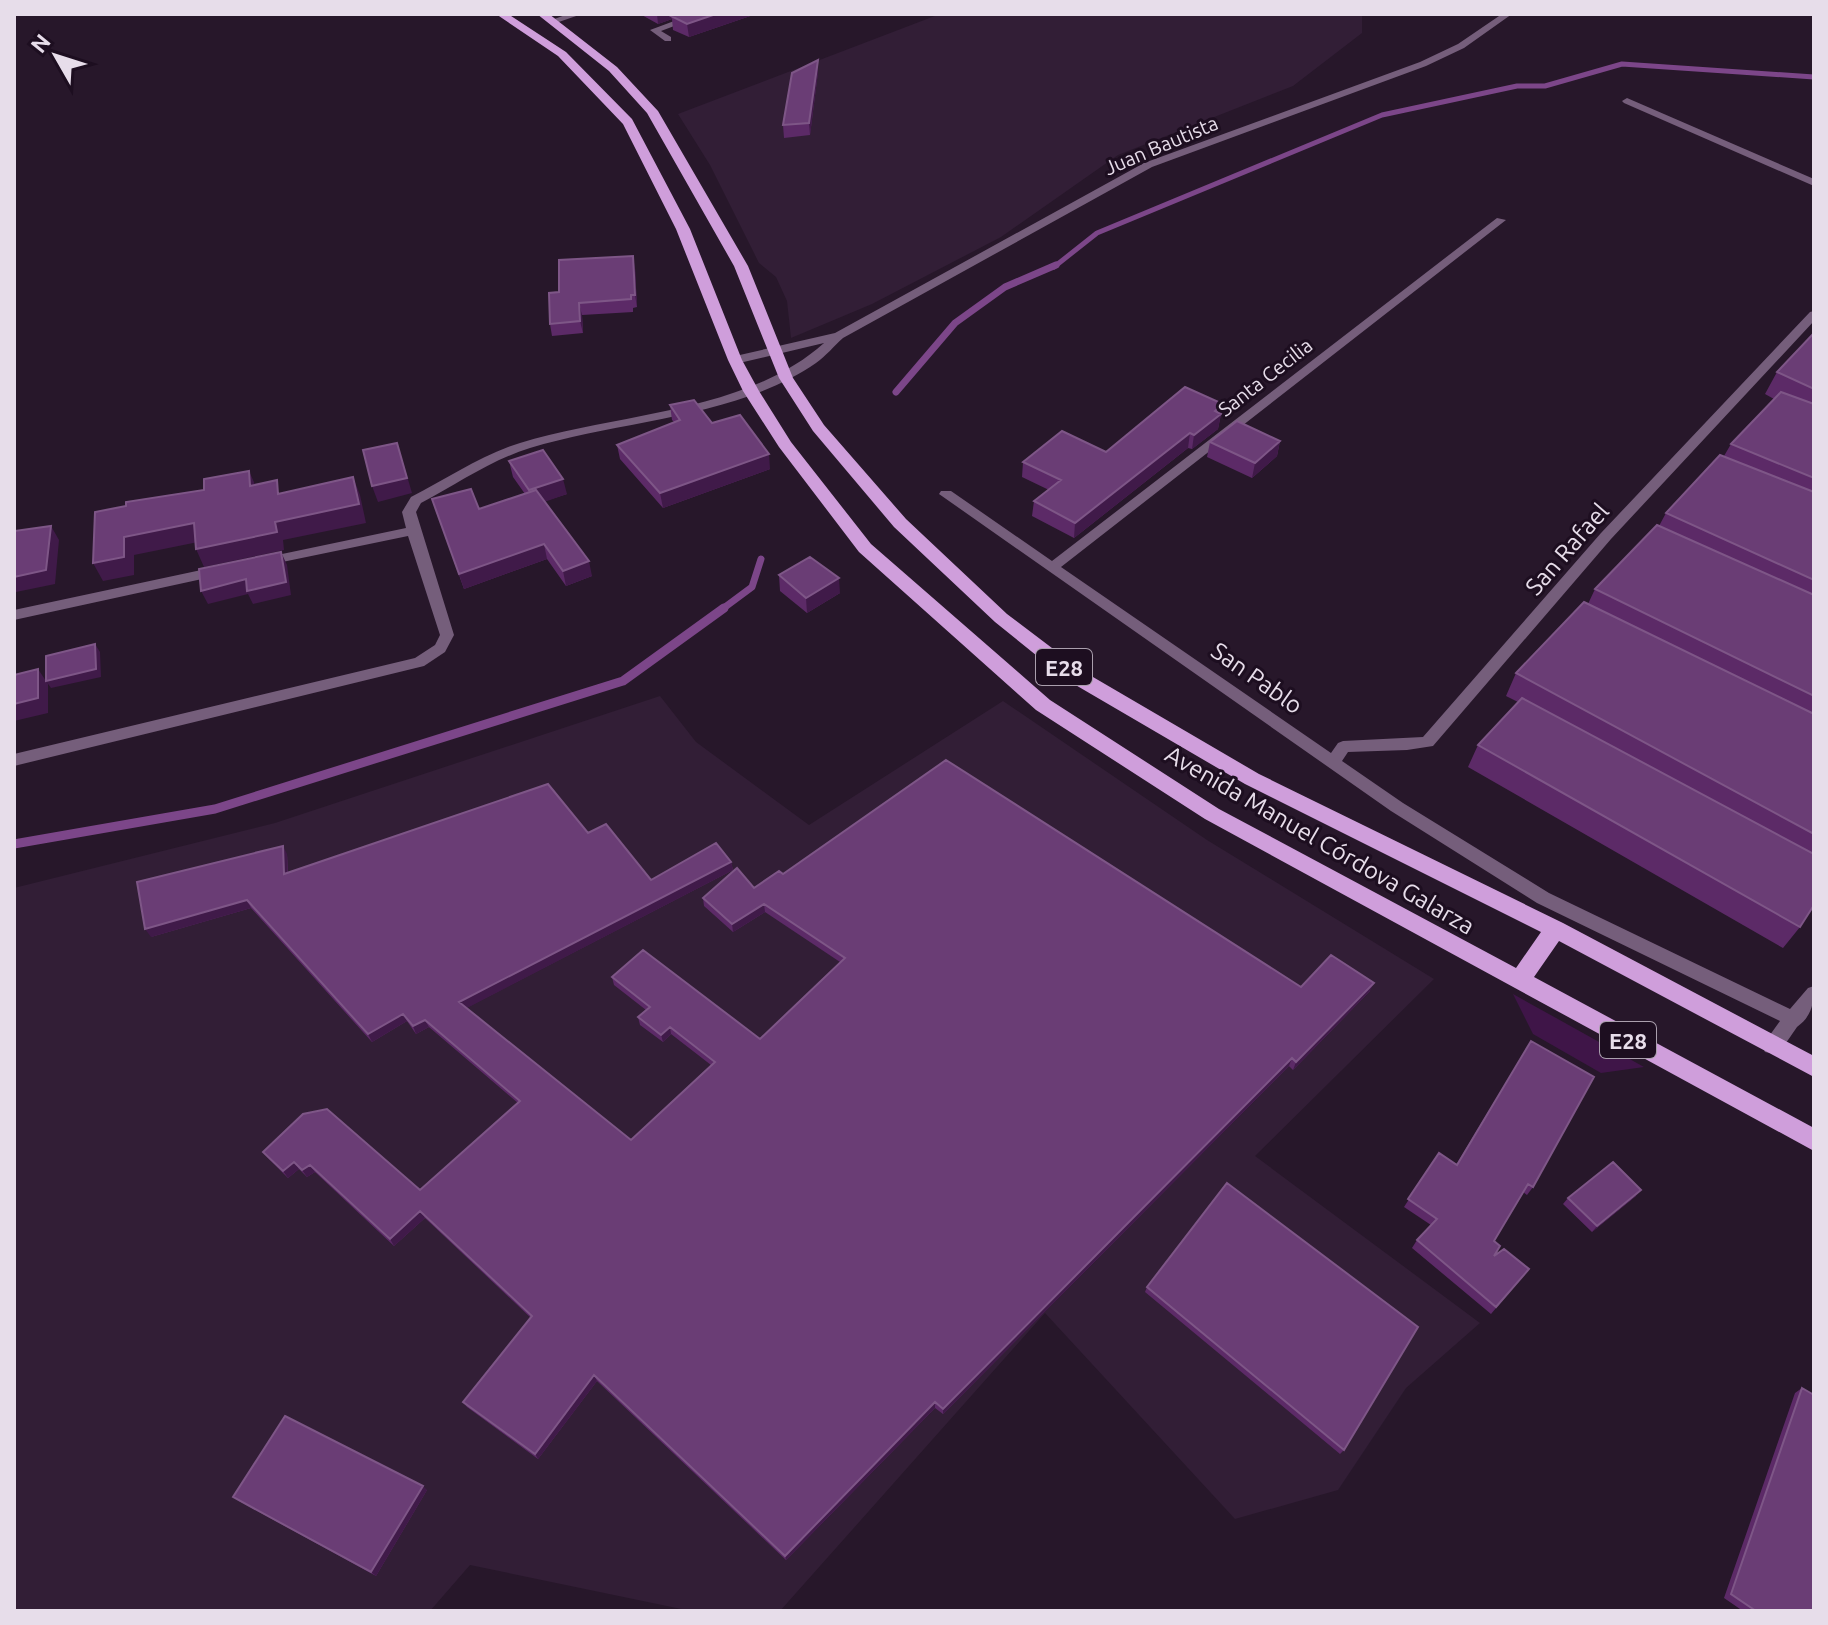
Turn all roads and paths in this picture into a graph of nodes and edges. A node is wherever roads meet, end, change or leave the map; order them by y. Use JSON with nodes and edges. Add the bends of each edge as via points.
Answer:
{"nodes":[{"id":1,"x":501,"y":14,"type":"edge"},
{"id":2,"x":578,"y":14,"type":"edge"},
{"id":3,"x":702,"y":14,"type":"edge"},
{"id":4,"x":1508,"y":14,"type":"edge"},
{"id":5,"x":547,"y":18,"type":"edge"},
{"id":6,"x":668,"y":39,"type":"dead end"},
{"id":7,"x":1627,"y":101,"type":"dead end"},
{"id":8,"x":1814,"y":183,"type":"edge"},
{"id":9,"x":1501,"y":220,"type":"dead end"},
{"id":10,"x":1814,"y":314,"type":"edge"},
{"id":11,"x":839,"y":336,"type":"junction"},
{"id":12,"x":775,"y":351,"type":"junction"},
{"id":13,"x":735,"y":360,"type":"junction"},
{"id":14,"x":786,"y":378,"type":"junction"},
{"id":15,"x":751,"y":391,"type":"junction"},
{"id":16,"x":946,"y":494,"type":"dead end"},
{"id":17,"x":413,"y":531,"type":"junction"},
{"id":18,"x":244,"y":566,"type":"edge"},
{"id":19,"x":1054,"y":566,"type":"junction"},
{"id":20,"x":229,"y":569,"type":"edge"},
{"id":21,"x":14,"y":615,"type":"edge"},
{"id":22,"x":14,"y":760,"type":"edge"},
{"id":23,"x":1334,"y":762,"type":"junction"},
{"id":24,"x":1543,"y":898,"type":"junction"},
{"id":25,"x":1555,"y":929,"type":"junction"},
{"id":26,"x":1520,"y":980,"type":"junction"},
{"id":27,"x":1814,"y":993,"type":"edge"},
{"id":28,"x":1795,"y":1020,"type":"junction"},
{"id":29,"x":1771,"y":1046,"type":"junction"},
{"id":30,"x":1814,"y":1067,"type":"edge"},
{"id":31,"x":1814,"y":1140,"type":"edge"}],
"edges":[{"from":1,"to":13,"type":"main road","name":"Avenida Manuel Córdova Galarza","number":"E28","via":[[562,54],[628,122],[683,229]]},
{"from":2,"to":5,"type":"street"},
{"from":3,"to":6,"type":"street","via":[[654,30]]},
{"from":4,"to":11,"type":"street","name":"Juan Bautista","via":[[1423,64],[1136,171]]},
{"from":5,"to":12,"type":"main road","name":"Avenida Manuel Córdova Galarza","number":"E28","via":[[613,69],[652,111],[741,266]]},
{"from":7,"to":8,"type":"street"},
{"from":9,"to":19,"type":"street","name":"Santa Cecilia"},
{"from":10,"to":23,"type":"street","name":"San Rafael","via":[[1606,536],[1428,742],[1343,747]]},
{"from":11,"to":12,"type":"street","name":"Juan Bautista"},
{"from":11,"to":14,"type":"street","name":"Juan Bautista","via":[[827,351]]},
{"from":12,"to":13,"type":"street","name":"Juan Bautista"},
{"from":12,"to":14,"type":"main road","name":"Avenida Manuel Córdova Galarza","number":"E28"},
{"from":13,"to":15,"type":"main road","name":"Avenida Manuel Córdova Galarza","number":"E28"},
{"from":14,"to":15,"type":"street","name":"Juan Bautista"},
{"from":14,"to":25,"type":"main road","name":"Avenida Manuel Córdova Galarza","number":"E28","via":[[818,428],[900,523],[1001,618],[1074,675],[1252,779]]},
{"from":15,"to":17,"type":"street","name":"Juan Bautista","via":[[522,446],[416,500],[409,512]]},
{"from":15,"to":26,"type":"main road","name":"Avenida Manuel Córdova Galarza","number":"E28","via":[[865,548],[1043,705],[1212,814]]},
{"from":16,"to":19,"type":"street","name":"San Pablo"},
{"from":17,"to":18,"type":"street"},
{"from":17,"to":22,"type":"street","via":[[447,635],[436,654]]},
{"from":19,"to":23,"type":"street","name":"San Pablo"},
{"from":20,"to":21,"type":"street"},
{"from":23,"to":24,"type":"street","name":"San Pablo"},
{"from":24,"to":25,"type":"street"},
{"from":24,"to":28,"type":"street","name":"San Pablo"},
{"from":25,"to":26,"type":"main road"},
{"from":25,"to":29,"type":"main road","name":"Avenida Manuel Córdova Galarza","number":"E28"},
{"from":26,"to":31,"type":"main road","name":"Avenida Manuel Córdova Galarza","number":"E28"},
{"from":27,"to":28,"type":"street"},
{"from":28,"to":29,"type":"street"},
{"from":29,"to":30,"type":"main road","name":"Avenida Manuel Córdova Galarza","number":"E28"}]}
